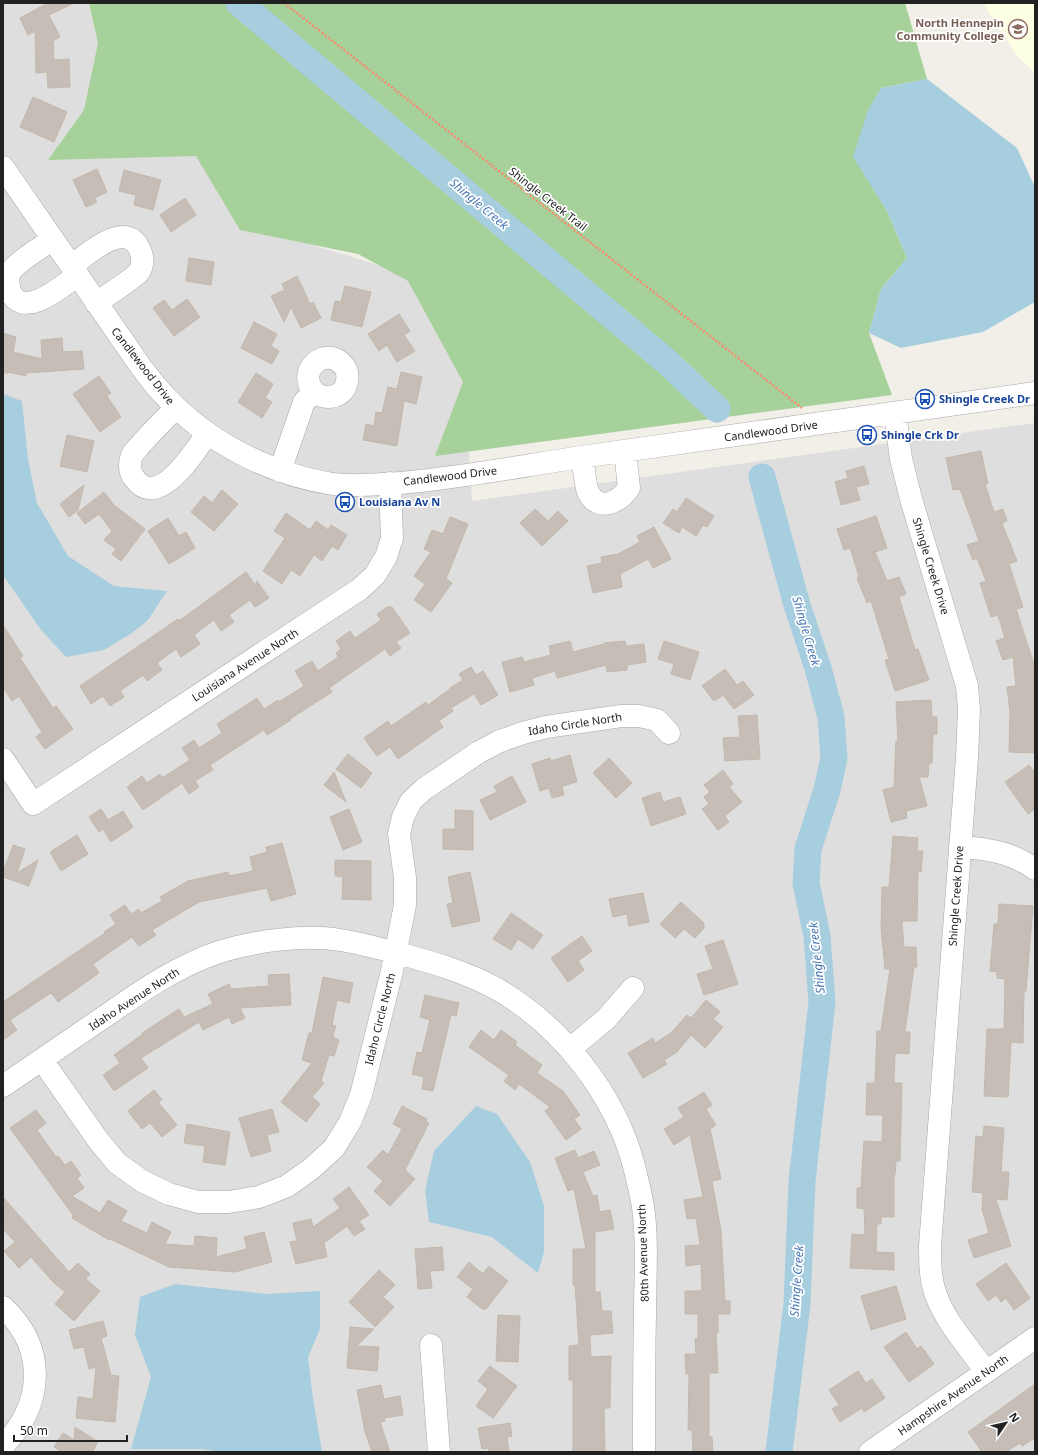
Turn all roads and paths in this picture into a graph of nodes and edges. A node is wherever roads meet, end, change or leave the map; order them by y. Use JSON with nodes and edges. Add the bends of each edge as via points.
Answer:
{"nodes":[{"id":1,"x":284,"y":3,"type":"edge"},
{"id":2,"x":3,"y":167,"type":"edge"},
{"id":3,"x":53,"y":239,"type":"junction"},
{"id":4,"x":74,"y":271,"type":"junction"},
{"id":5,"x":96,"y":303,"type":"junction"},
{"id":6,"x":314,"y":392,"type":"dead end"},
{"id":7,"x":1035,"y":393,"type":"edge"},
{"id":8,"x":176,"y":408,"type":"junction"},
{"id":9,"x":803,"y":408,"type":"dead end"},
{"id":10,"x":895,"y":414,"type":"junction"},
{"id":11,"x":207,"y":434,"type":"junction"},
{"id":12,"x":625,"y":451,"type":"junction"},
{"id":13,"x":582,"y":457,"type":"junction"},
{"id":14,"x":280,"y":471,"type":"junction"},
{"id":15,"x":390,"y":483,"type":"junction"},
{"id":16,"x":669,"y":733,"type":"dead end"},
{"id":17,"x":3,"y":759,"type":"edge"},
{"id":18,"x":960,"y":847,"type":"junction"},
{"id":19,"x":1035,"y":869,"type":"edge"},
{"id":20,"x":396,"y":952,"type":"junction"},
{"id":21,"x":633,"y":988,"type":"dead end"},
{"id":22,"x":570,"y":1049,"type":"junction"},
{"id":23,"x":42,"y":1060,"type":"junction"},
{"id":24,"x":3,"y":1086,"type":"edge"},
{"id":25,"x":3,"y":1307,"type":"edge"},
{"id":26,"x":1035,"y":1338,"type":"edge"},
{"id":27,"x":431,"y":1345,"type":"dead end"},
{"id":28,"x":986,"y":1372,"type":"junction"},
{"id":29,"x":3,"y":1446,"type":"edge"},
{"id":30,"x":439,"y":1452,"type":"edge"},
{"id":31,"x":644,"y":1452,"type":"edge"},
{"id":32,"x":870,"y":1452,"type":"edge"}],
"edges":[{"from":1,"to":9,"type":"path","name":"Shingle Creek Trail"},
{"from":2,"to":3,"type":"street","name":"Candlewood Drive"},
{"from":3,"to":4,"type":"street","name":"Candlewood Drive"},
{"from":3,"to":4,"type":"street","via":[[10,272],[8,286],[12,294],[24,303],[33,303],[41,300]]},
{"from":4,"to":5,"type":"street","name":"Candlewood Drive"},
{"from":4,"to":5,"type":"street","via":[[110,238],[121,236],[137,244],[142,254],[142,264],[138,272]]},
{"from":5,"to":8,"type":"street","name":"Candlewood Drive","via":[[141,367]]},
{"from":6,"to":14,"type":"street","via":[[304,402]]},
{"from":7,"to":10,"type":"street","name":"Candlewood Drive"},
{"from":8,"to":11,"type":"street","name":"Candlewood Drive"},
{"from":8,"to":11,"type":"street","via":[[132,454],[130,474],[138,483],[147,488],[156,488],[168,482]]},
{"from":10,"to":12,"type":"street","name":"Candlewood Drive"},
{"from":10,"to":18,"type":"street","name":"Shingle Creek Drive","via":[[911,499],[967,686],[968,733]]},
{"from":11,"to":14,"type":"street","name":"Candlewood Drive","via":[[232,449]]},
{"from":12,"to":13,"type":"street","name":"Candlewood Drive"},
{"from":12,"to":13,"type":"street","via":[[629,488],[615,502],[603,504],[588,492]]},
{"from":13,"to":15,"type":"street","name":"Candlewood Drive","via":[[429,480]]},
{"from":14,"to":15,"type":"street","name":"Candlewood Drive","via":[[334,484],[368,486]]},
{"from":15,"to":17,"type":"street","name":"Louisiana Avenue North","via":[[392,538],[386,557],[375,575],[360,589],[33,804]]},
{"from":16,"to":20,"type":"street","name":"Idaho Circle North","via":[[657,720],[639,716],[621,716],[546,727],[500,741],[424,789],[412,801],[402,817],[399,834],[405,905]]},
{"from":18,"to":19,"type":"street","via":[[1002,852]]},
{"from":18,"to":28,"type":"street","name":"Shingle Creek Drive","via":[[930,1270],[936,1294],[946,1317]]},
{"from":20,"to":22,"type":"street","name":"80th Avenue North","via":[[458,971],[498,990],[534,1016]]},
{"from":20,"to":23,"type":"street","name":"Idaho Avenue North","via":[[337,939],[298,938],[258,942],[218,953],[182,967],[147,988]]},
{"from":20,"to":23,"type":"street","name":"Idaho Circle North","via":[[362,1095],[350,1122],[334,1148],[311,1169],[287,1186],[258,1197],[229,1202],[198,1202],[169,1194],[142,1181],[117,1163]]},
{"from":21,"to":22,"type":"street","via":[[606,1019]]},
{"from":22,"to":31,"type":"street","name":"80th Avenue North","via":[[596,1082],[618,1122],[633,1163],[643,1207]]},
{"from":23,"to":24,"type":"street","name":"Idaho Avenue North"},
{"from":25,"to":29,"type":"street","via":[[25,1333],[33,1357],[35,1382],[30,1405],[20,1426]]},
{"from":26,"to":28,"type":"street","name":"Hampshire Avenue North"},
{"from":27,"to":30,"type":"street"},
{"from":28,"to":32,"type":"street","name":"Hampshire Avenue North"}]}
